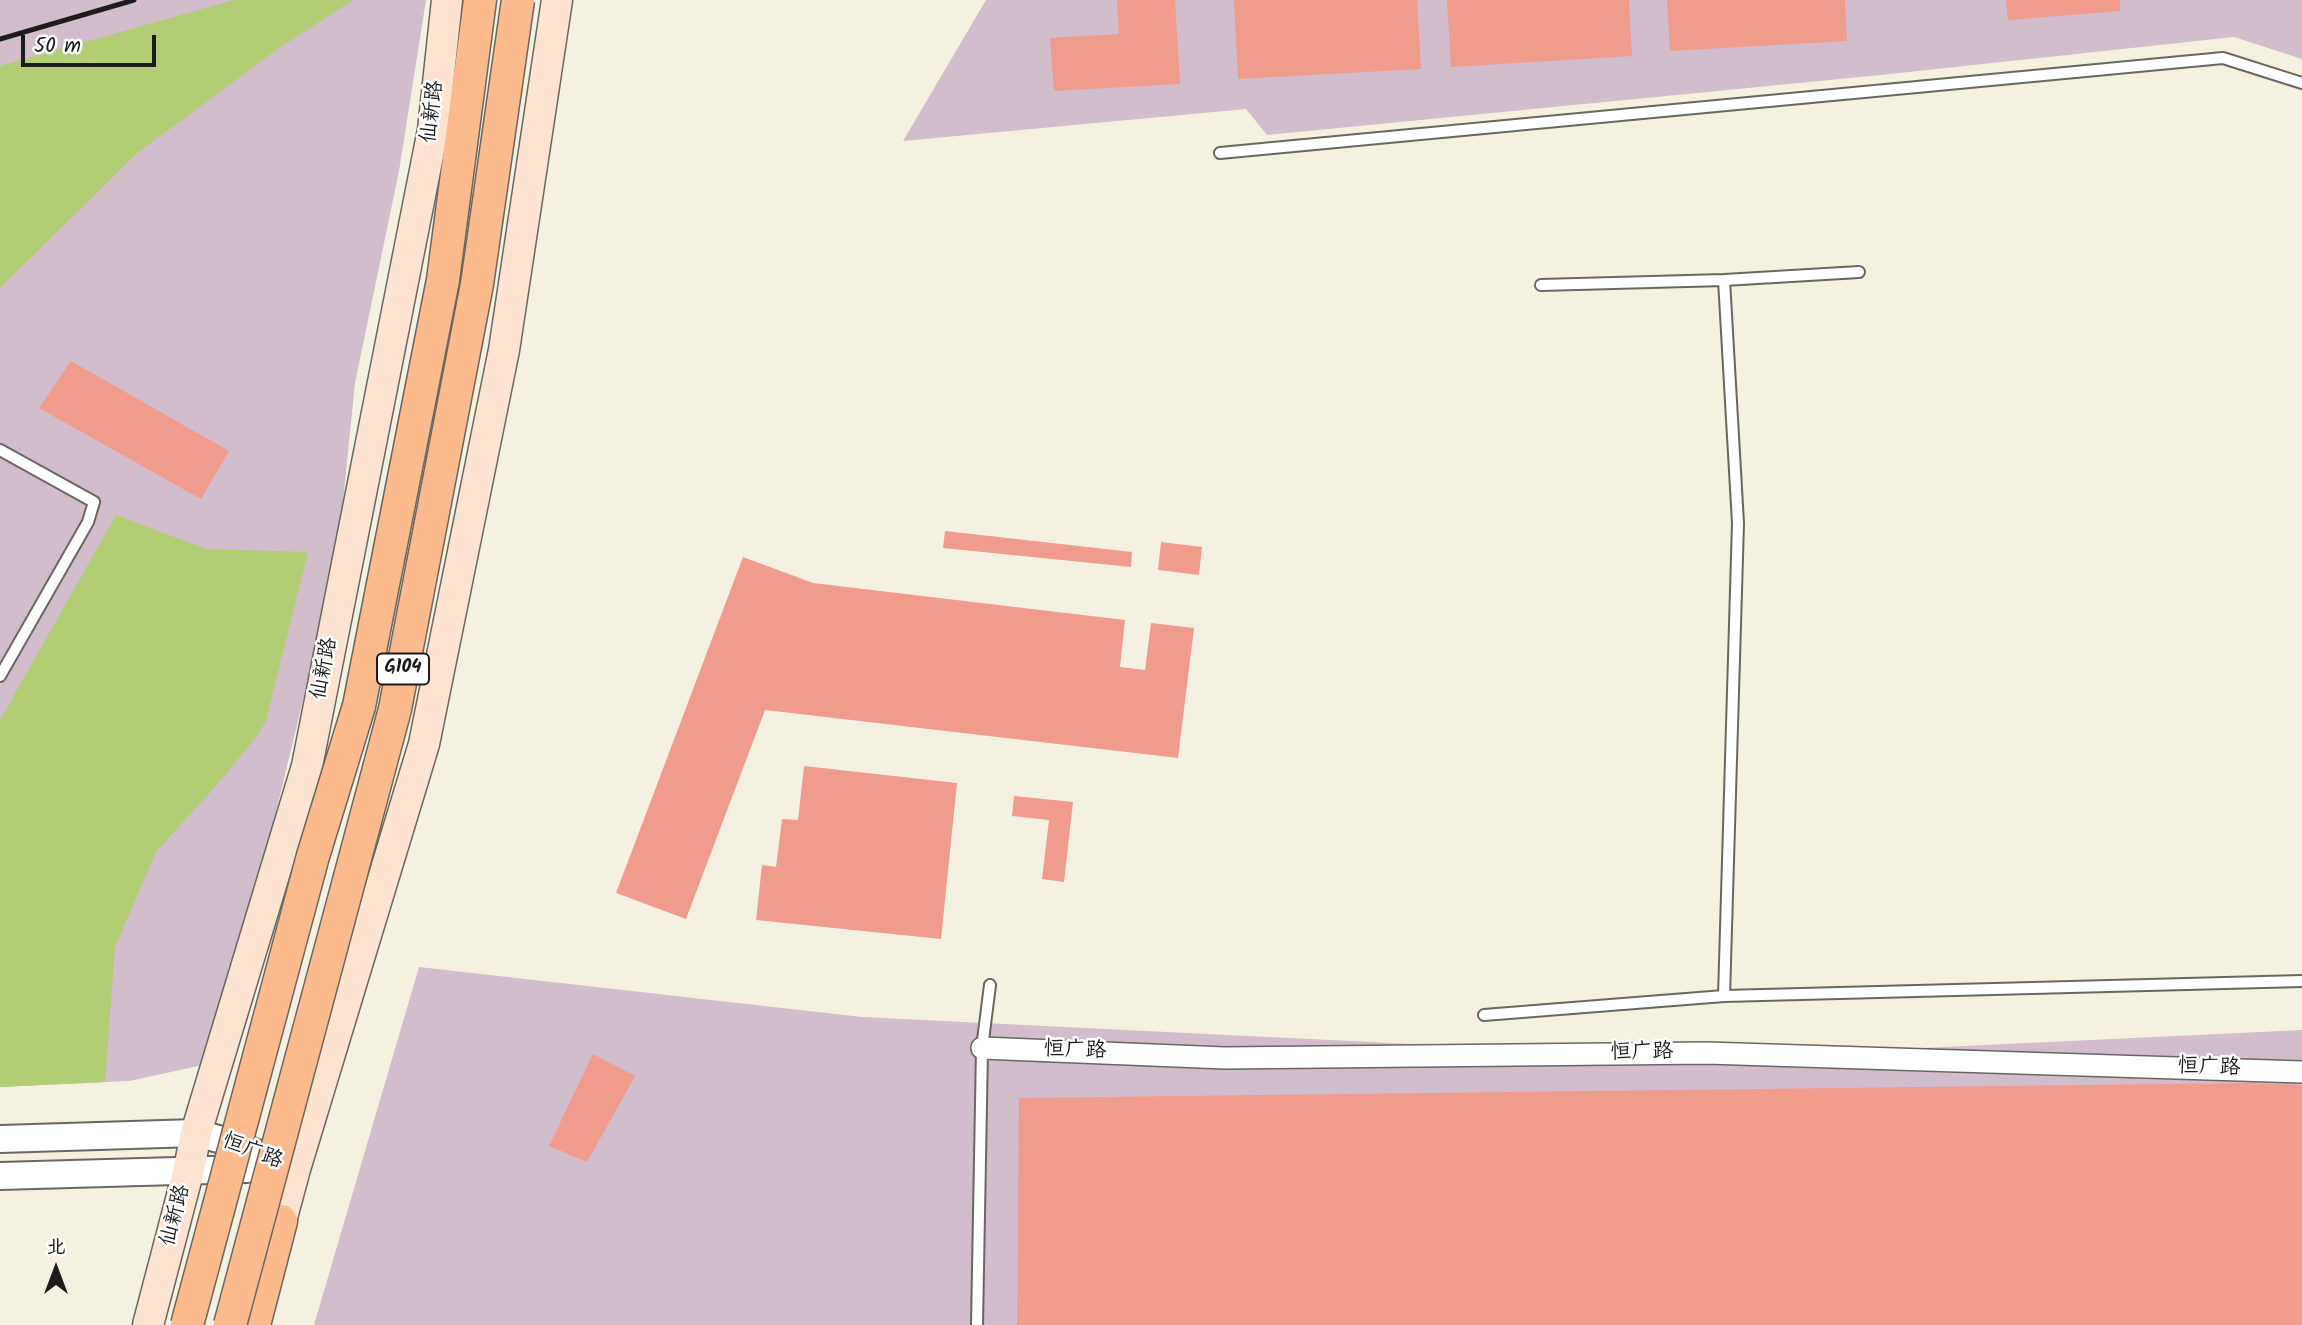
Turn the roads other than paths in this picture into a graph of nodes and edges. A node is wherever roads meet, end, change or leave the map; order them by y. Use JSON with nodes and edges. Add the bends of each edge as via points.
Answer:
{"nodes":[{"id":1,"x":447,"y":0,"type":"edge"},
{"id":2,"x":459,"y":0,"type":"edge"},
{"id":3,"x":480,"y":0,"type":"edge"},
{"id":4,"x":518,"y":0,"type":"edge"},
{"id":5,"x":547,"y":0,"type":"edge"},
{"id":6,"x":558,"y":0,"type":"edge"},
{"id":7,"x":2302,"y":83,"type":"edge"},
{"id":8,"x":1220,"y":153,"type":"dead end"},
{"id":9,"x":1859,"y":272,"type":"dead end"},
{"id":10,"x":1724,"y":280,"type":"junction"},
{"id":11,"x":1541,"y":285,"type":"dead end"},
{"id":12,"x":0,"y":450,"type":"edge"},
{"id":13,"x":0,"y":676,"type":"edge"},
{"id":14,"x":2302,"y":981,"type":"edge"},
{"id":15,"x":990,"y":985,"type":"dead end"},
{"id":16,"x":1724,"y":996,"type":"junction"},
{"id":17,"x":1484,"y":1015,"type":"dead end"},
{"id":18,"x":982,"y":1048,"type":"junction"},
{"id":19,"x":2302,"y":1072,"type":"edge"},
{"id":20,"x":196,"y":1133,"type":"junction"},
{"id":21,"x":0,"y":1139,"type":"edge"},
{"id":22,"x":189,"y":1169,"type":"junction"},
{"id":23,"x":295,"y":1169,"type":"junction"},
{"id":24,"x":0,"y":1176,"type":"edge"},
{"id":25,"x":281,"y":1221,"type":"joint"},
{"id":26,"x":148,"y":1325,"type":"edge"},
{"id":27,"x":187,"y":1325,"type":"edge"},
{"id":28,"x":230,"y":1325,"type":"edge"},
{"id":29,"x":254,"y":1325,"type":"edge"},
{"id":30,"x":270,"y":1325,"type":"edge"},
{"id":31,"x":977,"y":1325,"type":"edge"}],
"edges":[{"from":1,"to":20,"type":"main road","name":"仙新路","via":[[433,130],[307,766]]},
{"from":2,"to":20,"type":"main road","via":[[440,145],[327,717]]},
{"from":3,"to":27,"type":"main road","name":"仙新路","bridge":true,"via":[[443,280],[359,706],[313,856]]},
{"from":4,"to":28,"type":"main road","number":"G104","bridge":true,"via":[[477,284],[395,709]]},
{"from":5,"to":23,"type":"main road","via":[[462,533],[425,712],[347,967]]},
{"from":6,"to":23,"type":"main road","via":[[504,350],[424,744]]},
{"from":7,"to":8,"type":"lane","via":[[2223,58]]},
{"from":9,"to":10,"type":"lane"},
{"from":10,"to":11,"type":"lane"},
{"from":10,"to":16,"type":"lane","via":[[1738,523]]},
{"from":12,"to":13,"type":"lane","via":[[94,502],[88,522]]},
{"from":14,"to":16,"type":"lane"},
{"from":15,"to":18,"type":"lane"},
{"from":16,"to":17,"type":"lane"},
{"from":18,"to":19,"type":"street","name":"恒广路","via":[[1225,1058],[1707,1053]]},
{"from":18,"to":31,"type":"lane"},
{"from":20,"to":21,"type":"street","name":"恒广路"},
{"from":20,"to":22,"type":"main road","name":"仙新路"},
{"from":20,"to":23,"type":"street","name":"恒广路"},
{"from":22,"to":23,"type":"street","name":"恒广路"},
{"from":22,"to":24,"type":"street","name":"恒广路"},
{"from":22,"to":26,"type":"main road","name":"仙新路"},
{"from":23,"to":25,"type":"main road"},
{"from":23,"to":30,"type":"main road"},
{"from":25,"to":29,"type":"main road"}]}
